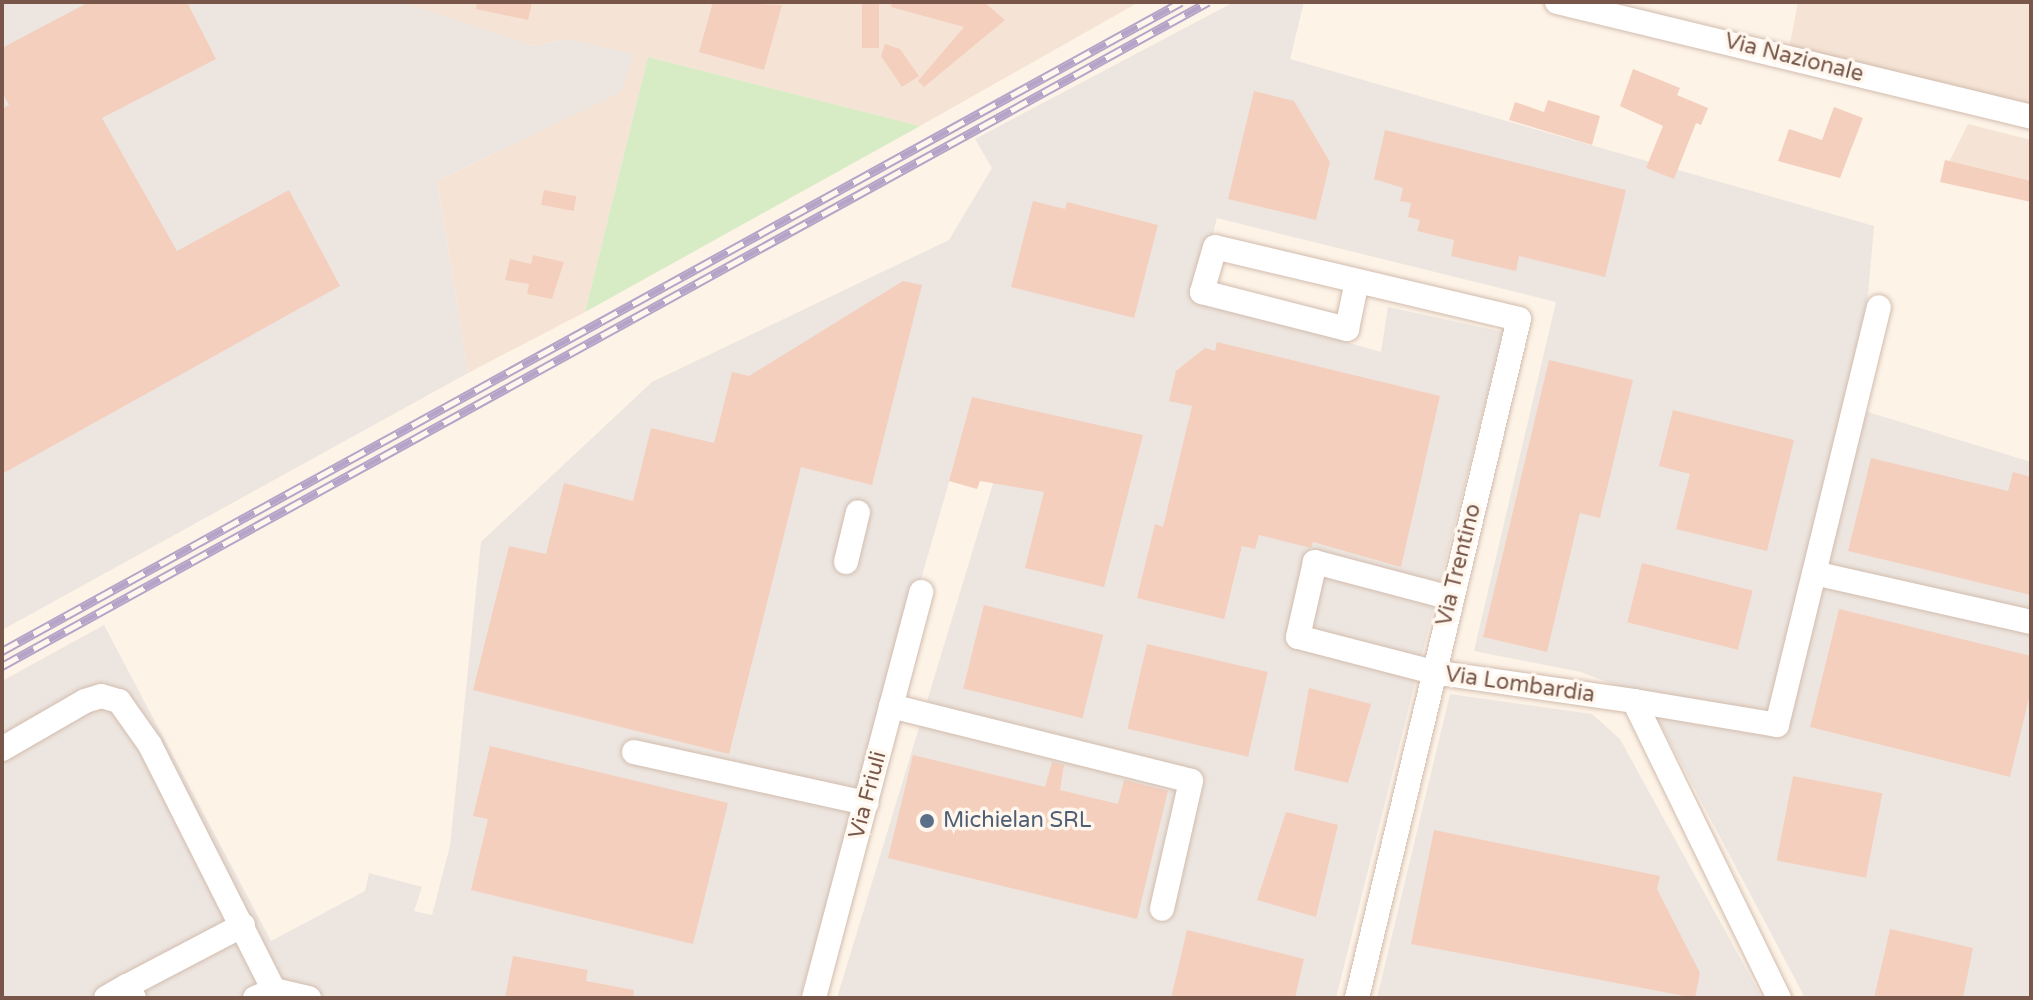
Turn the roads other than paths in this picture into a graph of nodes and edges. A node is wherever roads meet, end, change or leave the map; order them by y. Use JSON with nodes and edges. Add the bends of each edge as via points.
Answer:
{"nodes":[{"id":1,"x":1557,"y":2,"type":"edge"},
{"id":2,"x":2031,"y":117,"type":"edge"},
{"id":3,"x":1357,"y":281,"type":"junction"},
{"id":4,"x":1879,"y":307,"type":"dead end"},
{"id":5,"x":858,"y":512,"type":"dead end"},
{"id":6,"x":846,"y":562,"type":"dead end"},
{"id":7,"x":1814,"y":573,"type":"junction"},
{"id":8,"x":921,"y":592,"type":"dead end"},
{"id":9,"x":1451,"y":598,"type":"junction"},
{"id":10,"x":2031,"y":622,"type":"edge"},
{"id":11,"x":1433,"y":672,"type":"junction"},
{"id":12,"x":1634,"y":701,"type":"junction"},
{"id":13,"x":891,"y":706,"type":"junction"},
{"id":14,"x":2,"y":749,"type":"edge"},
{"id":15,"x":634,"y":752,"type":"dead end"},
{"id":16,"x":866,"y":803,"type":"junction"},
{"id":17,"x":1162,"y":909,"type":"dead end"},
{"id":18,"x":243,"y":925,"type":"junction"},
{"id":19,"x":122,"y":994,"type":"edge"},
{"id":20,"x":265,"y":994,"type":"edge"},
{"id":21,"x":309,"y":998,"type":"edge"},
{"id":22,"x":814,"y":998,"type":"edge"},
{"id":23,"x":1357,"y":998,"type":"edge"},
{"id":24,"x":1779,"y":998,"type":"edge"}],
"edges":[{"from":1,"to":2,"type":"street","name":"Via Nazionale"},
{"from":3,"to":3,"type":"street","via":[[1215,247],[1202,292],[1347,329]]},
{"from":3,"to":9,"type":"street","name":"Via Trentino","via":[[1519,319]]},
{"from":4,"to":7,"type":"street"},
{"from":5,"to":6,"type":"street"},
{"from":7,"to":10,"type":"street"},
{"from":7,"to":12,"type":"street","name":"Via Lombardia","via":[[1777,725]]},
{"from":8,"to":13,"type":"street","name":"Via Friuli"},
{"from":9,"to":11,"type":"street","name":"Via Trentino"},
{"from":9,"to":11,"type":"street","name":"Via Lombardia","via":[[1315,562],[1298,637]]},
{"from":11,"to":12,"type":"street","name":"Via Lombardia"},
{"from":11,"to":23,"type":"street","name":"Via Trentino"},
{"from":12,"to":24,"type":"street"},
{"from":13,"to":16,"type":"street","name":"Via Friuli"},
{"from":13,"to":17,"type":"street","via":[[1191,781]]},
{"from":14,"to":18,"type":"street","via":[[85,701],[101,696],[119,701],[150,745]]},
{"from":15,"to":16,"type":"street"},
{"from":16,"to":22,"type":"street","name":"Via Friuli"},
{"from":18,"to":19,"type":"street"},
{"from":18,"to":20,"type":"street"},
{"from":20,"to":21,"type":"street"}]}
